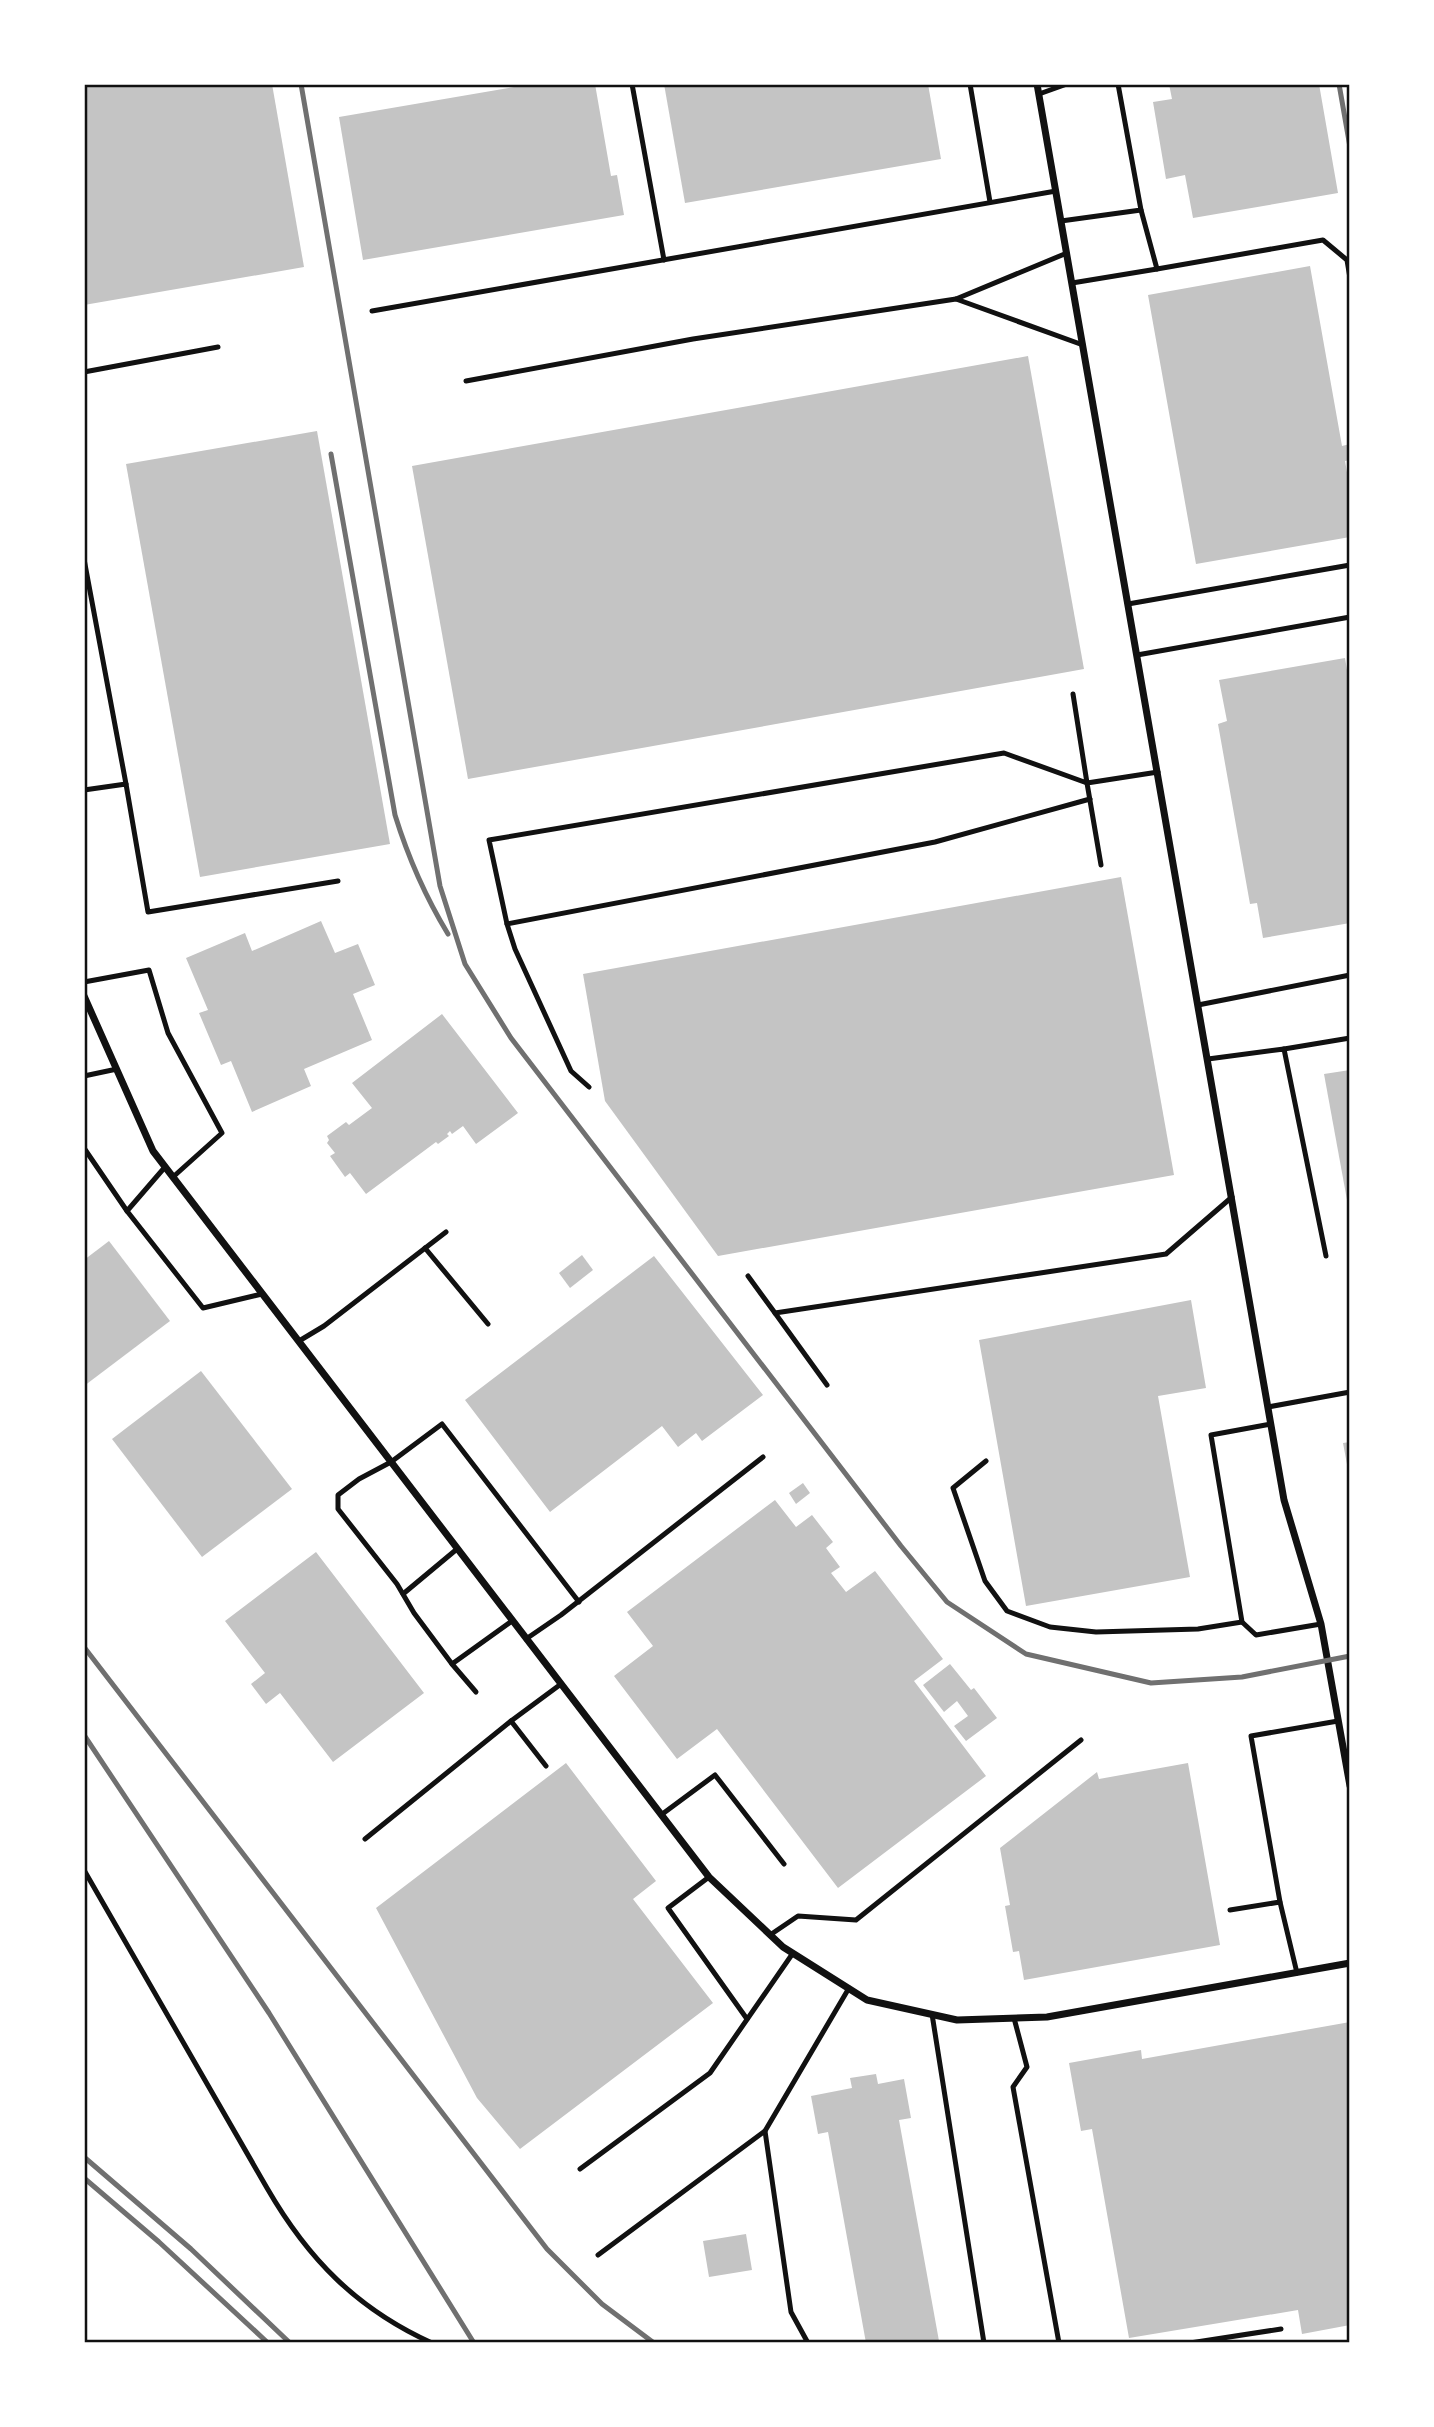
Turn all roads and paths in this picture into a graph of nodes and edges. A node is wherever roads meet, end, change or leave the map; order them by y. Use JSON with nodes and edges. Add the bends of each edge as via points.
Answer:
{"nodes":[{"id":1,"x":632,"y":84,"type":"edge"},
{"id":2,"x":970,"y":84,"type":"edge"},
{"id":3,"x":1037,"y":84,"type":"edge"},
{"id":4,"x":1067,"y":84,"type":"edge"},
{"id":5,"x":1118,"y":84,"type":"edge"},
{"id":6,"x":1039,"y":94,"type":"junction"},
{"id":7,"x":1056,"y":191,"type":"junction"},
{"id":8,"x":990,"y":202,"type":"junction"},
{"id":9,"x":1141,"y":210,"type":"junction"},
{"id":10,"x":1061,"y":221,"type":"junction"},
{"id":11,"x":1067,"y":253,"type":"junction"},
{"id":12,"x":664,"y":260,"type":"junction"},
{"id":13,"x":1157,"y":269,"type":"junction"},
{"id":14,"x":1350,"y":278,"type":"edge"},
{"id":15,"x":1072,"y":283,"type":"junction"},
{"id":16,"x":956,"y":299,"type":"junction"},
{"id":17,"x":372,"y":311,"type":"dead end"},
{"id":18,"x":1083,"y":345,"type":"junction"},
{"id":19,"x":218,"y":347,"type":"dead end"},
{"id":20,"x":84,"y":372,"type":"edge"},
{"id":21,"x":466,"y":381,"type":"dead end"},
{"id":22,"x":84,"y":559,"type":"edge"},
{"id":23,"x":1350,"y":565,"type":"edge"},
{"id":24,"x":86,"y":577,"type":"edge"},
{"id":25,"x":1128,"y":604,"type":"junction"},
{"id":26,"x":1350,"y":617,"type":"edge"},
{"id":27,"x":1137,"y":655,"type":"junction"},
{"id":28,"x":1073,"y":694,"type":"dead end"},
{"id":29,"x":1158,"y":772,"type":"junction"},
{"id":30,"x":1087,"y":783,"type":"junction"},
{"id":31,"x":126,"y":784,"type":"junction"},
{"id":32,"x":84,"y":790,"type":"edge"},
{"id":33,"x":1090,"y":799,"type":"junction"},
{"id":34,"x":1101,"y":865,"type":"dead end"},
{"id":35,"x":338,"y":881,"type":"dead end"},
{"id":36,"x":507,"y":924,"type":"junction"},
{"id":37,"x":1350,"y":975,"type":"edge"},
{"id":38,"x":84,"y":982,"type":"edge"},
{"id":39,"x":85,"y":1001,"type":"edge"},
{"id":40,"x":1198,"y":1005,"type":"junction"},
{"id":41,"x":1350,"y":1038,"type":"edge"},
{"id":42,"x":1284,"y":1049,"type":"junction"},
{"id":43,"x":1208,"y":1059,"type":"junction"},
{"id":44,"x":117,"y":1069,"type":"junction"},
{"id":45,"x":84,"y":1076,"type":"edge"},
{"id":46,"x":589,"y":1087,"type":"dead end"},
{"id":47,"x":84,"y":1148,"type":"edge"},
{"id":48,"x":165,"y":1167,"type":"junction"},
{"id":49,"x":173,"y":1177,"type":"junction"},
{"id":50,"x":1232,"y":1197,"type":"junction"},
{"id":51,"x":127,"y":1211,"type":"junction"},
{"id":52,"x":446,"y":1232,"type":"dead end"},
{"id":53,"x":425,"y":1248,"type":"junction"},
{"id":54,"x":1326,"y":1256,"type":"dead end"},
{"id":55,"x":748,"y":1276,"type":"dead end"},
{"id":56,"x":262,"y":1294,"type":"junction"},
{"id":57,"x":775,"y":1313,"type":"junction"},
{"id":58,"x":488,"y":1324,"type":"dead end"},
{"id":59,"x":299,"y":1341,"type":"junction"},
{"id":60,"x":827,"y":1385,"type":"dead end"},
{"id":61,"x":1350,"y":1392,"type":"edge"},
{"id":62,"x":1268,"y":1407,"type":"junction"},
{"id":63,"x":1271,"y":1424,"type":"junction"},
{"id":64,"x":763,"y":1457,"type":"dead end"},
{"id":65,"x":986,"y":1461,"type":"dead end"},
{"id":66,"x":391,"y":1462,"type":"junction"},
{"id":67,"x":457,"y":1549,"type":"junction"},
{"id":68,"x":403,"y":1594,"type":"junction"},
{"id":69,"x":579,"y":1602,"type":"junction"},
{"id":70,"x":512,"y":1621,"type":"junction"},
{"id":71,"x":1242,"y":1622,"type":"junction"},
{"id":72,"x":1321,"y":1624,"type":"junction"},
{"id":73,"x":526,"y":1639,"type":"junction"},
{"id":74,"x":452,"y":1664,"type":"junction"},
{"id":75,"x":561,"y":1684,"type":"junction"},
{"id":76,"x":476,"y":1692,"type":"dead end"},
{"id":77,"x":511,"y":1721,"type":"junction"},
{"id":78,"x":1338,"y":1721,"type":"junction"},
{"id":79,"x":1081,"y":1740,"type":"dead end"},
{"id":80,"x":546,"y":1766,"type":"dead end"},
{"id":81,"x":1350,"y":1786,"type":"edge"},
{"id":82,"x":661,"y":1815,"type":"junction"},
{"id":83,"x":365,"y":1839,"type":"dead end"},
{"id":84,"x":784,"y":1864,"type":"dead end"},
{"id":85,"x":84,"y":1870,"type":"edge"},
{"id":86,"x":709,"y":1877,"type":"junction"},
{"id":87,"x":1280,"y":1902,"type":"junction"},
{"id":88,"x":1230,"y":1910,"type":"dead end"},
{"id":89,"x":770,"y":1935,"type":"junction"},
{"id":90,"x":793,"y":1953,"type":"junction"},
{"id":91,"x":1350,"y":1963,"type":"edge"},
{"id":92,"x":1297,"y":1973,"type":"junction"},
{"id":93,"x":849,"y":1988,"type":"junction"},
{"id":94,"x":932,"y":2014,"type":"junction"},
{"id":95,"x":1014,"y":2018,"type":"junction"},
{"id":96,"x":747,"y":2019,"type":"junction"},
{"id":97,"x":765,"y":2131,"type":"junction"},
{"id":98,"x":580,"y":2169,"type":"dead end"},
{"id":99,"x":598,"y":2255,"type":"dead end"},
{"id":100,"x":1281,"y":2329,"type":"dead end"},
{"id":101,"x":432,"y":2343,"type":"edge"},
{"id":102,"x":808,"y":2343,"type":"edge"},
{"id":103,"x":984,"y":2343,"type":"edge"},
{"id":104,"x":1059,"y":2343,"type":"edge"},
{"id":105,"x":1190,"y":2343,"type":"edge"}],
"edges":[{"from":1,"to":12,"type":"lane"},
{"from":2,"to":8,"type":"lane"},
{"from":3,"to":6,"type":"street"},
{"from":4,"to":6,"type":"lane"},
{"from":5,"to":9,"type":"lane"},
{"from":6,"to":7,"type":"street"},
{"from":7,"to":8,"type":"lane"},
{"from":7,"to":10,"type":"street"},
{"from":8,"to":12,"type":"lane"},
{"from":9,"to":10,"type":"lane"},
{"from":9,"to":13,"type":"lane"},
{"from":10,"to":11,"type":"street"},
{"from":11,"to":15,"type":"street"},
{"from":11,"to":16,"type":"lane"},
{"from":12,"to":17,"type":"lane"},
{"from":13,"to":14,"type":"lane","via":[[1323,240],[1347,260]]},
{"from":13,"to":15,"type":"lane"},
{"from":15,"to":18,"type":"street"},
{"from":16,"to":18,"type":"lane"},
{"from":16,"to":21,"type":"lane","via":[[693,339]]},
{"from":18,"to":25,"type":"street"},
{"from":19,"to":20,"type":"lane"},
{"from":22,"to":24,"type":"lane"},
{"from":23,"to":25,"type":"lane"},
{"from":24,"to":31,"type":"lane"},
{"from":25,"to":27,"type":"street"},
{"from":26,"to":27,"type":"lane"},
{"from":27,"to":29,"type":"street"},
{"from":28,"to":30,"type":"lane"},
{"from":29,"to":30,"type":"lane"},
{"from":29,"to":40,"type":"street"},
{"from":30,"to":33,"type":"lane"},
{"from":30,"to":36,"type":"lane","via":[[1004,752],[489,840]]},
{"from":31,"to":32,"type":"lane"},
{"from":31,"to":35,"type":"lane","via":[[148,912]]},
{"from":33,"to":34,"type":"lane"},
{"from":33,"to":36,"type":"lane","via":[[936,842]]},
{"from":36,"to":46,"type":"lane","via":[[571,1071]]},
{"from":37,"to":40,"type":"lane"},
{"from":38,"to":49,"type":"lane","via":[[149,970],[167,1033],[222,1133]]},
{"from":39,"to":44,"type":"street"},
{"from":40,"to":43,"type":"street"},
{"from":41,"to":42,"type":"lane"},
{"from":42,"to":43,"type":"lane"},
{"from":42,"to":54,"type":"lane"},
{"from":43,"to":50,"type":"street"},
{"from":44,"to":45,"type":"lane"},
{"from":44,"to":48,"type":"street","via":[[153,1151]]},
{"from":47,"to":51,"type":"lane"},
{"from":48,"to":49,"type":"street"},
{"from":48,"to":51,"type":"lane"},
{"from":49,"to":56,"type":"street"},
{"from":50,"to":57,"type":"lane","via":[[1166,1254]]},
{"from":50,"to":62,"type":"street"},
{"from":51,"to":56,"type":"lane","via":[[203,1308]]},
{"from":52,"to":53,"type":"lane"},
{"from":53,"to":58,"type":"lane"},
{"from":53,"to":59,"type":"lane"},
{"from":55,"to":57,"type":"lane"},
{"from":56,"to":59,"type":"street"},
{"from":57,"to":60,"type":"lane"},
{"from":59,"to":66,"type":"street"},
{"from":61,"to":62,"type":"lane"},
{"from":62,"to":63,"type":"street"},
{"from":63,"to":71,"type":"lane","via":[[1211,1435]]},
{"from":63,"to":72,"type":"street","via":[[1284,1500]]},
{"from":64,"to":69,"type":"lane"},
{"from":65,"to":71,"type":"lane","via":[[953,1488],[985,1581],[1007,1611],[1050,1628],[1096,1632],[1198,1629]]},
{"from":66,"to":67,"type":"street"},
{"from":66,"to":68,"type":"lane","via":[[338,1495],[338,1509]]},
{"from":66,"to":69,"type":"lane","via":[[442,1424]]},
{"from":67,"to":68,"type":"lane"},
{"from":67,"to":70,"type":"street"},
{"from":68,"to":74,"type":"lane"},
{"from":69,"to":73,"type":"lane"},
{"from":70,"to":73,"type":"street"},
{"from":70,"to":74,"type":"lane"},
{"from":71,"to":72,"type":"lane","via":[[1255,1635]]},
{"from":72,"to":78,"type":"street"},
{"from":73,"to":75,"type":"street"},
{"from":74,"to":76,"type":"lane"},
{"from":75,"to":77,"type":"lane"},
{"from":75,"to":82,"type":"street"},
{"from":77,"to":80,"type":"lane"},
{"from":77,"to":83,"type":"lane"},
{"from":78,"to":81,"type":"street"},
{"from":78,"to":87,"type":"lane","via":[[1251,1736]]},
{"from":79,"to":89,"type":"lane","via":[[856,1920],[798,1916]]},
{"from":82,"to":84,"type":"lane","via":[[715,1775]]},
{"from":82,"to":86,"type":"street"},
{"from":85,"to":101,"type":"lane","via":[[297,2235],[359,2301]]},
{"from":86,"to":89,"type":"street"},
{"from":86,"to":96,"type":"lane","via":[[668,1908]]},
{"from":87,"to":88,"type":"lane"},
{"from":87,"to":92,"type":"lane"},
{"from":89,"to":90,"type":"street"},
{"from":90,"to":93,"type":"street"},
{"from":90,"to":96,"type":"lane"},
{"from":91,"to":92,"type":"street"},
{"from":92,"to":95,"type":"street","via":[[1047,2017]]},
{"from":93,"to":94,"type":"street","via":[[867,2000]]},
{"from":93,"to":97,"type":"lane"},
{"from":94,"to":95,"type":"street","via":[[957,2020]]},
{"from":94,"to":103,"type":"lane"},
{"from":95,"to":104,"type":"lane","via":[[1027,2067],[1013,2087]]},
{"from":96,"to":98,"type":"lane","via":[[710,2073]]},
{"from":97,"to":99,"type":"lane"},
{"from":97,"to":102,"type":"lane","via":[[791,2312]]},
{"from":100,"to":105,"type":"lane"}]}
